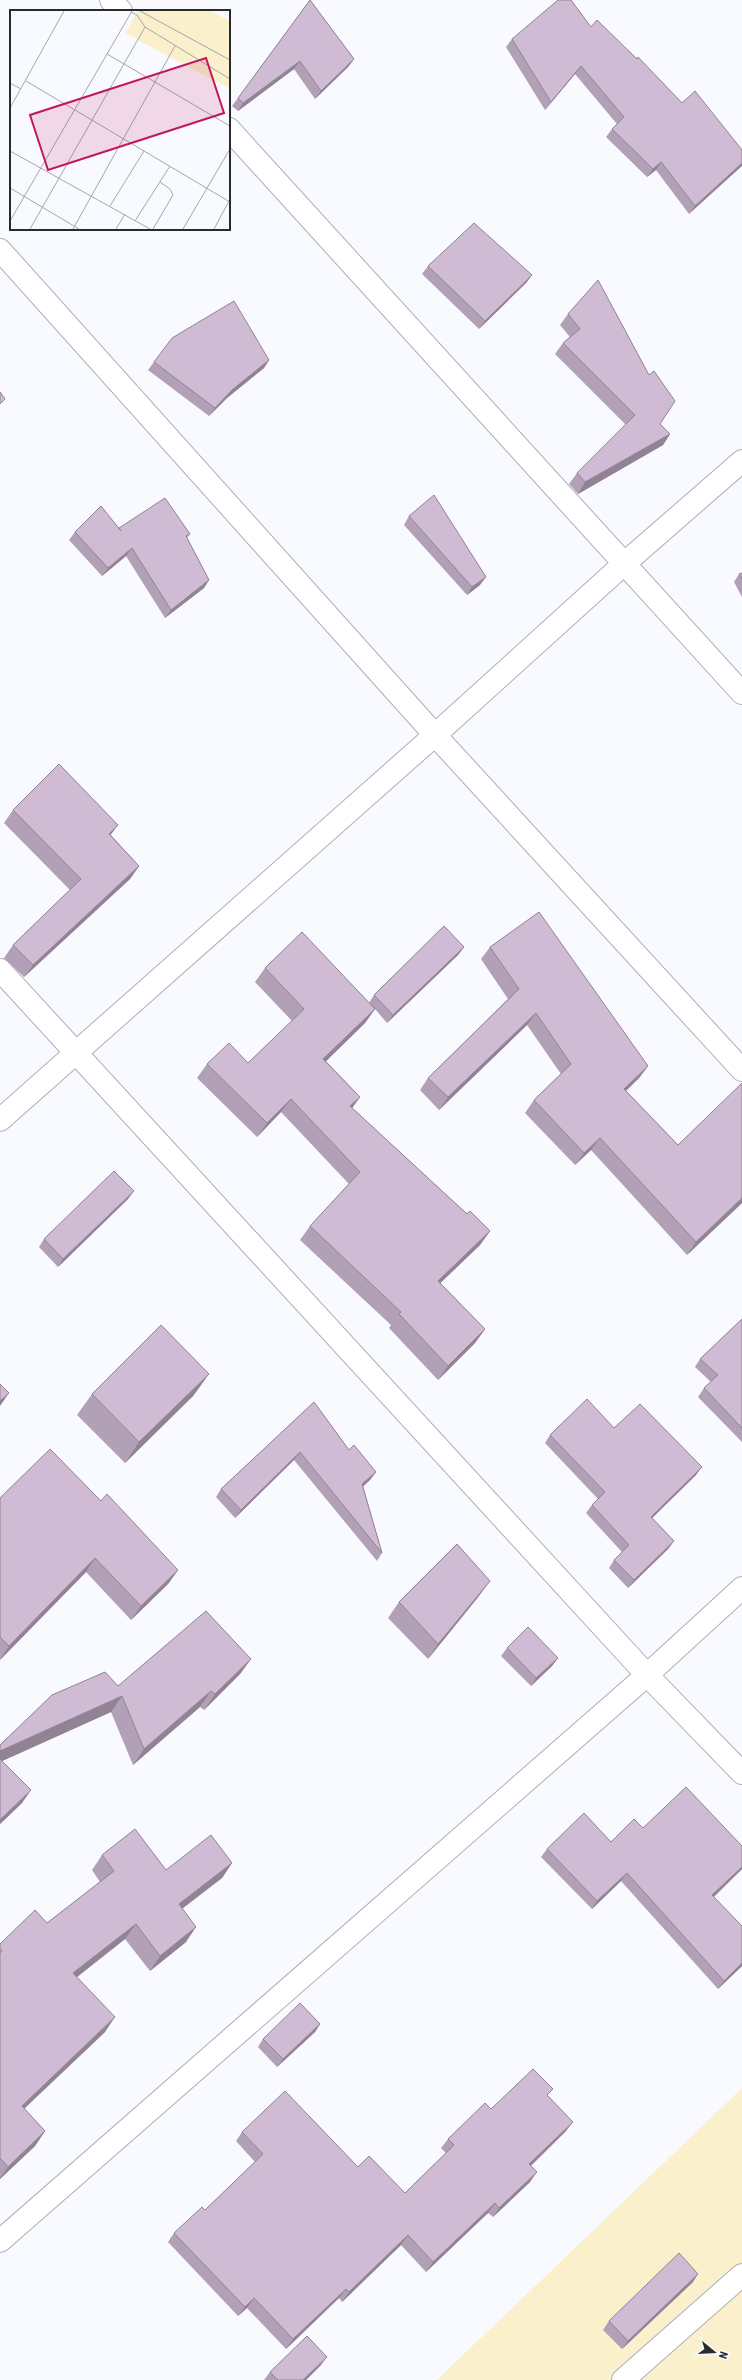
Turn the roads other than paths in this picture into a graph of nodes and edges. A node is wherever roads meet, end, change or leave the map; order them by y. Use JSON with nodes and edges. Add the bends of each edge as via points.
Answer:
{"nodes":[{"id":1,"x":111,"y":0,"type":"edge"},
{"id":2,"x":120,"y":10,"type":"edge"},
{"id":3,"x":230,"y":130,"type":"edge"},
{"id":4,"x":0,"y":250,"type":"edge"},
{"id":5,"x":742,"y":461,"type":"edge"},
{"id":6,"x":625,"y":563,"type":"junction"},
{"id":7,"x":742,"y":693,"type":"edge"},
{"id":8,"x":435,"y":735,"type":"junction"},
{"id":9,"x":0,"y":970,"type":"edge"},
{"id":10,"x":77,"y":1052,"type":"junction"},
{"id":11,"x":742,"y":1070,"type":"edge"},
{"id":12,"x":0,"y":1120,"type":"edge"},
{"id":13,"x":742,"y":1588,"type":"edge"},
{"id":14,"x":647,"y":1675,"type":"junction"},
{"id":15,"x":742,"y":1773,"type":"edge"},
{"id":16,"x":0,"y":2241,"type":"edge"},
{"id":17,"x":742,"y":2275,"type":"edge"},
{"id":18,"x":623,"y":2380,"type":"edge"}],
"edges":[{"from":1,"to":2,"type":"street"},
{"from":3,"to":6,"type":"street"},
{"from":4,"to":8,"type":"street"},
{"from":5,"to":6,"type":"street"},
{"from":6,"to":7,"type":"street"},
{"from":6,"to":8,"type":"street"},
{"from":8,"to":10,"type":"street"},
{"from":8,"to":11,"type":"street"},
{"from":9,"to":10,"type":"street"},
{"from":10,"to":12,"type":"street"},
{"from":10,"to":14,"type":"street"},
{"from":13,"to":14,"type":"street"},
{"from":14,"to":15,"type":"street"},
{"from":14,"to":16,"type":"street"},
{"from":17,"to":18,"type":"street"}]}
